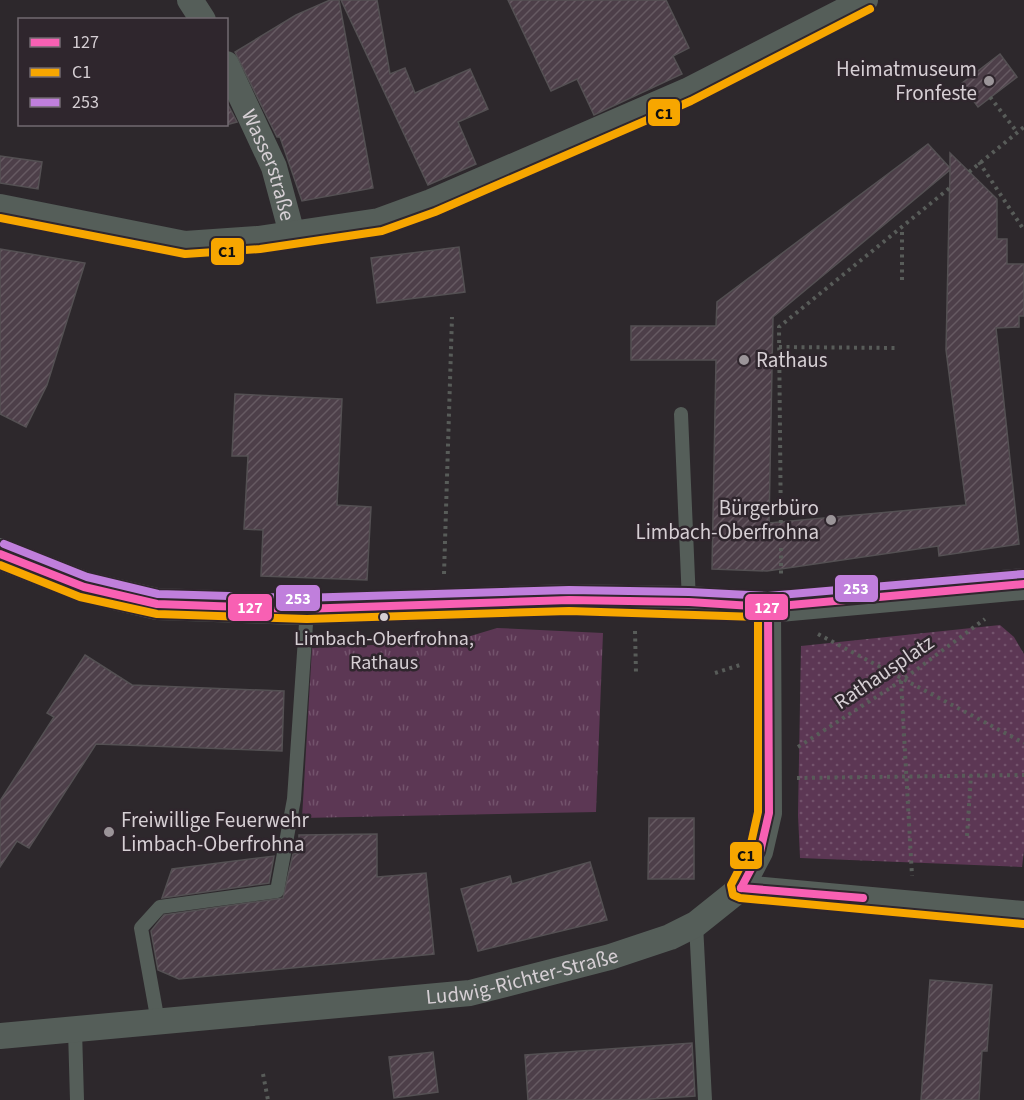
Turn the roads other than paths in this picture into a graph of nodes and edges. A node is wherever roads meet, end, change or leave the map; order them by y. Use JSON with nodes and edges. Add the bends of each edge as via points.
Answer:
{"nodes":[{"id":1,"x":190,"y":0,"type":"edge"},
{"id":2,"x":865,"y":0,"type":"edge"},
{"id":3,"x":202,"y":18,"type":"edge"},
{"id":4,"x":228,"y":68,"type":"edge"},
{"id":5,"x":0,"y":207,"type":"edge"},
{"id":6,"x":292,"y":234,"type":"junction"},
{"id":7,"x":681,"y":414,"type":"dead end"},
{"id":8,"x":0,"y":554,"type":"edge"},
{"id":9,"x":1024,"y":584,"type":"edge"},
{"id":10,"x":689,"y":602,"type":"junction"},
{"id":11,"x":768,"y":607,"type":"junction"},
{"id":12,"x":307,"y":609,"type":"junction"},
{"id":13,"x":741,"y":888,"type":"junction"},
{"id":14,"x":1024,"y":914,"type":"edge"},
{"id":15,"x":696,"y":924,"type":"junction"},
{"id":16,"x":158,"y":1022,"type":"junction"},
{"id":17,"x":75,"y":1030,"type":"junction"},
{"id":18,"x":0,"y":1036,"type":"edge"},
{"id":19,"x":77,"y":1100,"type":"edge"},
{"id":20,"x":705,"y":1100,"type":"edge"}],
"edges":[{"from":1,"to":3,"type":"street"},
{"from":2,"to":6,"type":"street","via":[[687,91],[431,202],[379,221]]},
{"from":4,"to":6,"type":"street","name":"Wasserstraße","via":[[274,167]]},
{"from":5,"to":6,"type":"street","via":[[185,244]]},
{"from":7,"to":10,"type":"lane"},
{"from":8,"to":12,"type":"street","via":[[84,587],[157,603]]},
{"from":9,"to":11,"type":"street"},
{"from":10,"to":11,"type":"street"},
{"from":10,"to":12,"type":"street","via":[[569,600]]},
{"from":11,"to":13,"type":"street","name":"Ludwig-Richter-Straße","via":[[769,813],[760,852]]},
{"from":12,"to":16,"type":"lane","via":[[294,799],[277,891],[160,907],[141,928]]},
{"from":13,"to":14,"type":"street"},
{"from":13,"to":15,"type":"street","name":"Ludwig-Richter-Straße"},
{"from":15,"to":16,"type":"street","name":"Ludwig-Richter-Straße","via":[[610,957],[470,993]]},
{"from":15,"to":20,"type":"lane"},
{"from":16,"to":17,"type":"street","name":"Ludwig-Richter-Straße"},
{"from":17,"to":18,"type":"street","name":"Ludwig-Richter-Straße"},
{"from":17,"to":19,"type":"lane"}]}
